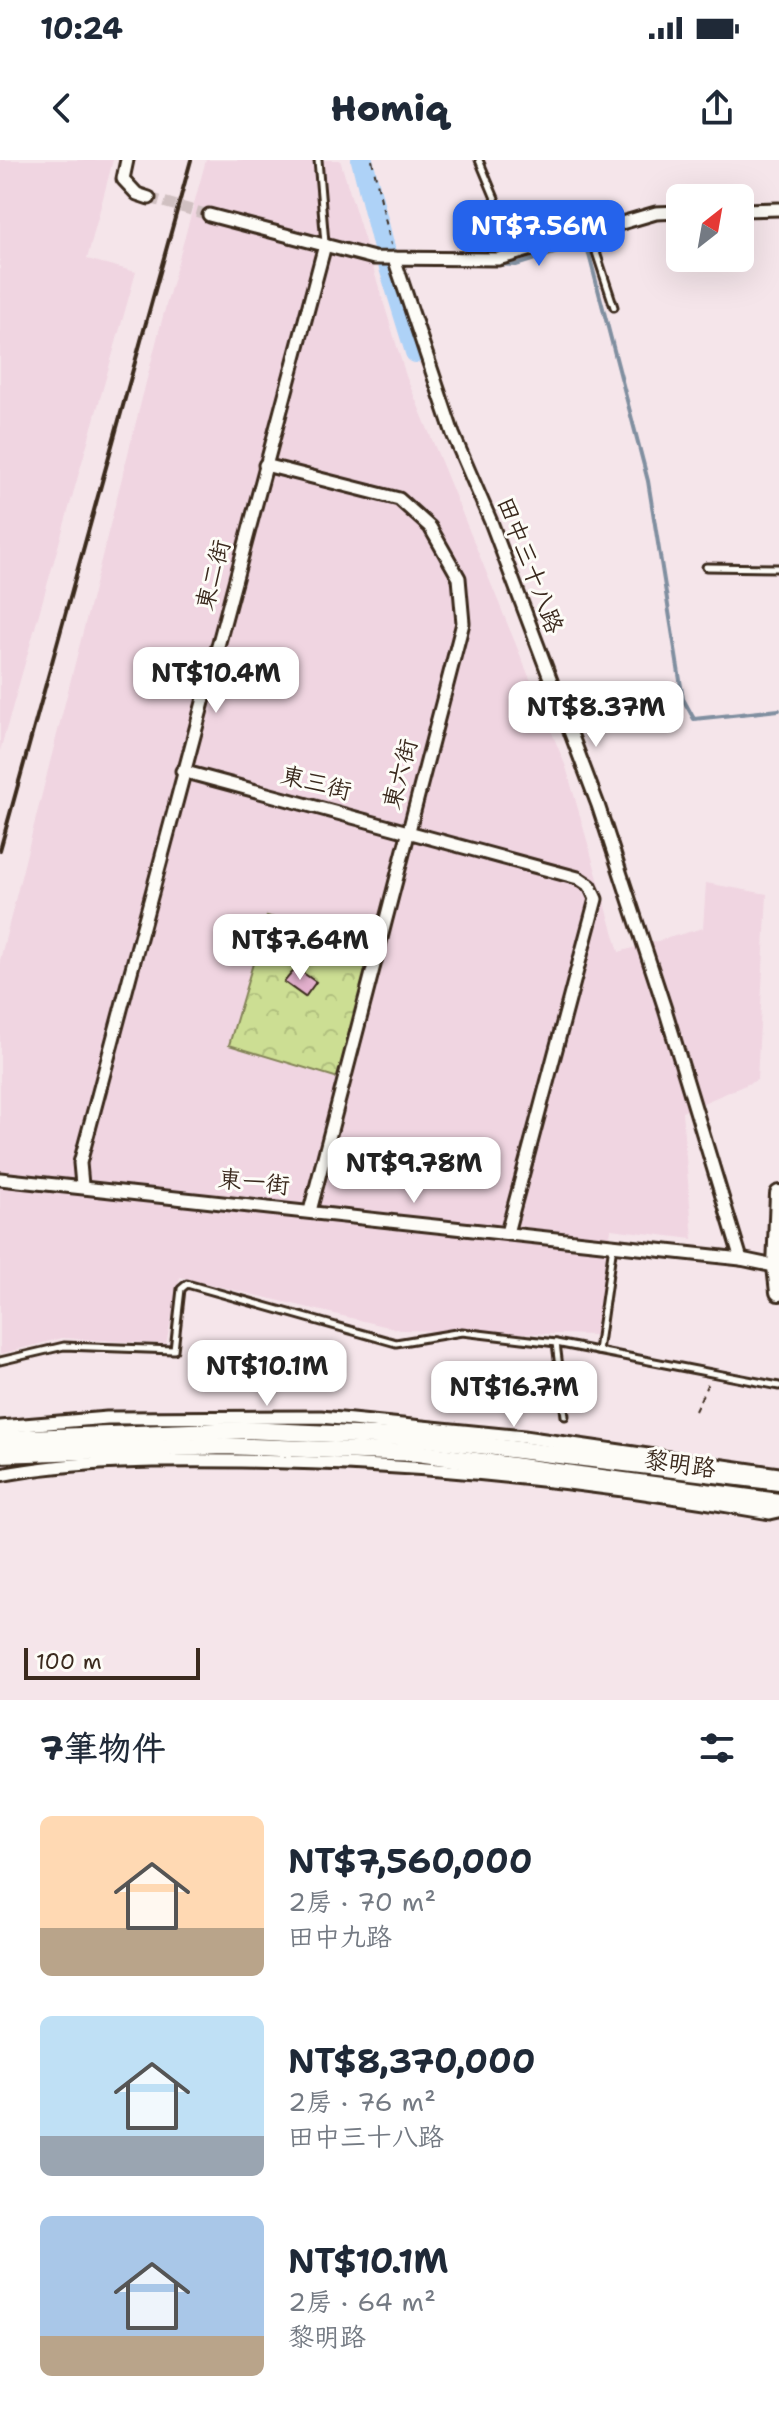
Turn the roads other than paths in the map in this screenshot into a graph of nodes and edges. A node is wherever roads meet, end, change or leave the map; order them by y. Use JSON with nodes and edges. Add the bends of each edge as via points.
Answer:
{"nodes":[{"id":1,"x":127,"y":160,"type":"edge"},
{"id":2,"x":318,"y":160,"type":"edge"},
{"id":3,"x":479,"y":160,"type":"edge"},
{"id":4,"x":149,"y":198,"type":"tunnel mouth"},
{"id":5,"x":779,"y":209,"type":"edge"},
{"id":6,"x":754,"y":210,"type":"edge"},
{"id":7,"x":666,"y":213,"type":"edge"},
{"id":8,"x":209,"y":215,"type":"tunnel mouth"},
{"id":9,"x":590,"y":234,"type":"junction"},
{"id":10,"x":325,"y":245,"type":"junction"},
{"id":11,"x":519,"y":256,"type":"junction"},
{"id":12,"x":394,"y":258,"type":"junction"},
{"id":13,"x":614,"y":307,"type":"dead end"},
{"id":14,"x":265,"y":465,"type":"junction"},
{"id":15,"x":706,"y":567,"type":"dead end"},
{"id":16,"x":779,"y":568,"type":"edge"},
{"id":17,"x":182,"y":771,"type":"junction"},
{"id":18,"x":408,"y":829,"type":"junction"},
{"id":19,"x":0,"y":1179,"type":"edge"},
{"id":20,"x":82,"y":1185,"type":"junction"},
{"id":21,"x":779,"y":1194,"type":"edge"},
{"id":22,"x":310,"y":1211,"type":"junction"},
{"id":23,"x":507,"y":1233,"type":"junction"},
{"id":24,"x":614,"y":1245,"type":"junction"},
{"id":25,"x":741,"y":1259,"type":"junction"},
{"id":26,"x":778,"y":1267,"type":"edge"},
{"id":27,"x":779,"y":1292,"type":"edge"},
{"id":28,"x":556,"y":1343,"type":"junction"},
{"id":29,"x":598,"y":1351,"type":"junction"},
{"id":30,"x":0,"y":1361,"type":"edge"},
{"id":31,"x":779,"y":1386,"type":"edge"},
{"id":32,"x":565,"y":1416,"type":"dead end"},
{"id":33,"x":243,"y":1424,"type":"junction"},
{"id":34,"x":0,"y":1427,"type":"edge"},
{"id":35,"x":0,"y":1439,"type":"edge"},
{"id":36,"x":562,"y":1443,"type":"junction"},
{"id":37,"x":225,"y":1446,"type":"junction"},
{"id":38,"x":533,"y":1452,"type":"junction"},
{"id":39,"x":0,"y":1454,"type":"edge"},
{"id":40,"x":288,"y":1462,"type":"junction"},
{"id":41,"x":562,"y":1473,"type":"junction"},
{"id":42,"x":779,"y":1474,"type":"edge"},
{"id":43,"x":0,"y":1475,"type":"edge"},
{"id":44,"x":507,"y":1478,"type":"junction"},
{"id":45,"x":779,"y":1482,"type":"edge"},
{"id":46,"x":779,"y":1502,"type":"edge"},
{"id":47,"x":779,"y":1511,"type":"edge"}],
"edges":[{"from":1,"to":4,"type":"street","via":[[123,179]]},
{"from":2,"to":10,"type":"lane","name":"東二街"},
{"from":3,"to":11,"type":"lane"},
{"from":5,"to":6,"type":"street"},
{"from":7,"to":9,"type":"street"},
{"from":8,"to":10,"type":"street"},
{"from":9,"to":11,"type":"street"},
{"from":9,"to":13,"type":"lane"},
{"from":10,"to":12,"type":"street"},
{"from":10,"to":14,"type":"street","name":"東二街"},
{"from":11,"to":12,"type":"street"},
{"from":12,"to":25,"type":"street","name":"田中三十八路","via":[[453,434],[598,805]]},
{"from":14,"to":17,"type":"street","name":"東二街"},
{"from":14,"to":18,"type":"street","name":"東六街","via":[[399,499],[430,527],[459,578],[463,623]]},
{"from":15,"to":16,"type":"lane"},
{"from":17,"to":18,"type":"street","name":"東三街"},
{"from":17,"to":20,"type":"street","name":"東二街","via":[[80,1163]]},
{"from":18,"to":22,"type":"street","name":"東六街"},
{"from":18,"to":23,"type":"street","name":"東三街","via":[[578,878],[596,899]]},
{"from":19,"to":20,"type":"street","name":"東一街"},
{"from":20,"to":22,"type":"street","name":"東一街"},
{"from":21,"to":26,"type":"street"},
{"from":22,"to":23,"type":"street","name":"東一街"},
{"from":23,"to":24,"type":"street","name":"東一街"},
{"from":24,"to":25,"type":"street","name":"東一街"},
{"from":24,"to":29,"type":"lane"},
{"from":25,"to":26,"type":"street","name":"東一街"},
{"from":26,"to":27,"type":"street"},
{"from":28,"to":29,"type":"lane"},
{"from":28,"to":30,"type":"lane","via":[[462,1332],[396,1343],[187,1284],[181,1289],[174,1350],[64,1346]]},
{"from":28,"to":32,"type":"lane"},
{"from":29,"to":31,"type":"lane"},
{"from":33,"to":34,"type":"street","via":[[107,1418]]},
{"from":33,"to":35,"type":"street","name":"黎明路"},
{"from":33,"to":36,"type":"street","via":[[321,1417]]},
{"from":33,"to":38,"type":"street","name":"黎明路","via":[[280,1432],[421,1438]]},
{"from":36,"to":38,"type":"street"},
{"from":36,"to":42,"type":"street"},
{"from":37,"to":39,"type":"street","name":"黎明路"},
{"from":37,"to":40,"type":"street"},
{"from":37,"to":41,"type":"street","name":"黎明路","via":[[417,1453]]},
{"from":38,"to":45,"type":"street","name":"黎明路"},
{"from":40,"to":43,"type":"street","via":[[140,1461],[53,1465]]},
{"from":40,"to":44,"type":"street","via":[[399,1466]]},
{"from":41,"to":44,"type":"street"},
{"from":41,"to":46,"type":"street","name":"黎明路"},
{"from":44,"to":47,"type":"street"}]}
